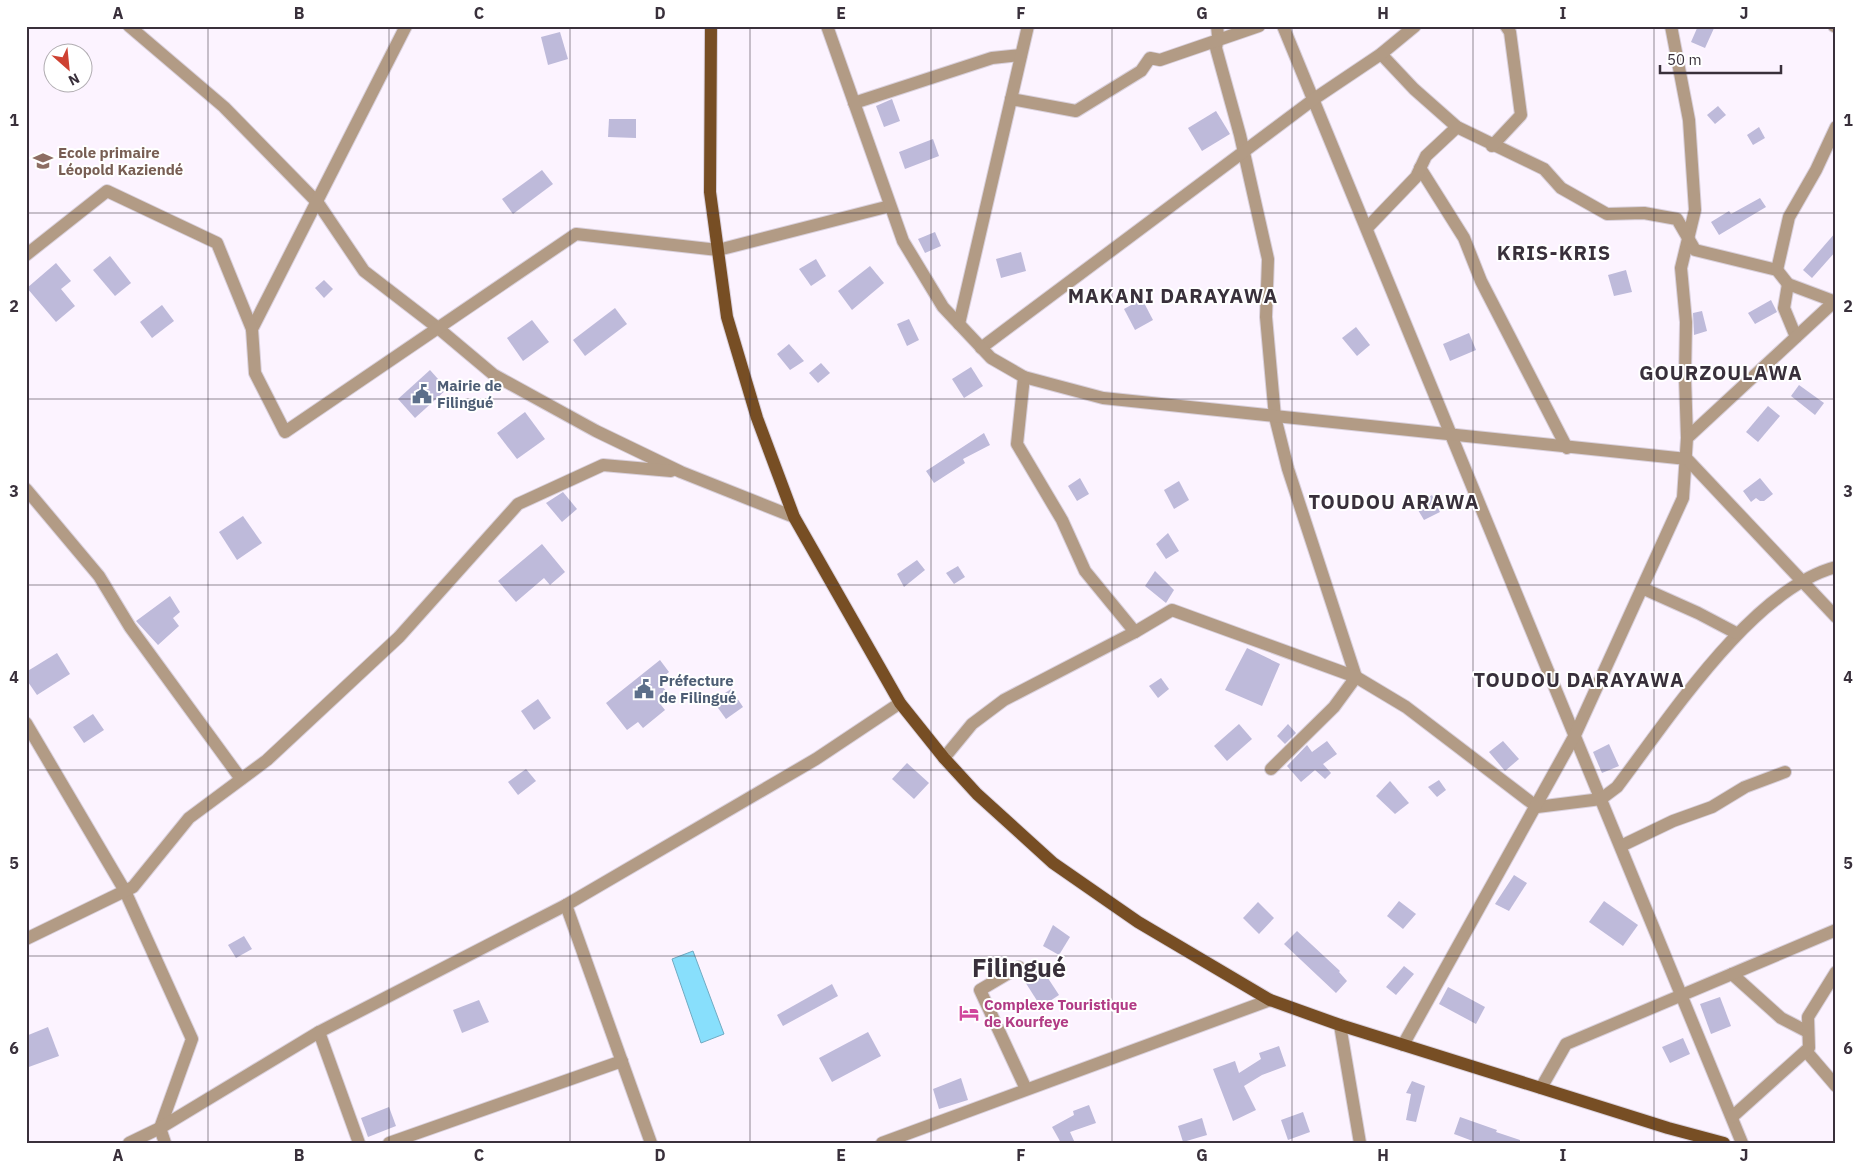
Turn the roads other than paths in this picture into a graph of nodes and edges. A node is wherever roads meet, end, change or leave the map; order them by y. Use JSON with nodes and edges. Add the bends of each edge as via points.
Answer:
{"nodes":[{"id":1,"x":130,"y":26,"type":"edge"},
{"id":2,"x":406,"y":26,"type":"edge"},
{"id":3,"x":712,"y":26,"type":"edge"},
{"id":4,"x":827,"y":26,"type":"edge"},
{"id":5,"x":1028,"y":26,"type":"edge"},
{"id":6,"x":1216,"y":26,"type":"edge"},
{"id":7,"x":1259,"y":26,"type":"edge"},
{"id":8,"x":1283,"y":26,"type":"edge"},
{"id":9,"x":1415,"y":26,"type":"edge"},
{"id":10,"x":1506,"y":26,"type":"edge"},
{"id":11,"x":1671,"y":26,"type":"edge"},
{"id":12,"x":1218,"y":42,"type":"junction"},
{"id":13,"x":1381,"y":54,"type":"junction"},
{"id":14,"x":1021,"y":55,"type":"junction"},
{"id":15,"x":1011,"y":99,"type":"junction"},
{"id":16,"x":1314,"y":99,"type":"junction"},
{"id":17,"x":854,"y":103,"type":"junction"},
{"id":18,"x":1458,"y":127,"type":"junction"},
{"id":19,"x":1836,"y":127,"type":"edge"},
{"id":20,"x":1492,"y":146,"type":"junction"},
{"id":21,"x":1244,"y":154,"type":"junction"},
{"id":22,"x":1420,"y":168,"type":"junction"},
{"id":23,"x":318,"y":203,"type":"junction"},
{"id":24,"x":890,"y":206,"type":"junction"},
{"id":25,"x":1367,"y":228,"type":"junction"},
{"id":26,"x":1688,"y":238,"type":"junction"},
{"id":27,"x":718,"y":250,"type":"junction"},
{"id":28,"x":26,"y":255,"type":"edge"},
{"id":29,"x":1777,"y":270,"type":"junction"},
{"id":30,"x":1788,"y":284,"type":"junction"},
{"id":31,"x":1835,"y":301,"type":"edge"},
{"id":32,"x":959,"y":324,"type":"junction"},
{"id":33,"x":252,"y":328,"type":"junction"},
{"id":34,"x":438,"y":328,"type":"junction"},
{"id":35,"x":1796,"y":337,"type":"junction"},
{"id":36,"x":981,"y":348,"type":"junction"},
{"id":37,"x":1024,"y":377,"type":"junction"},
{"id":38,"x":1275,"y":417,"type":"junction"},
{"id":39,"x":1452,"y":436,"type":"junction"},
{"id":40,"x":1687,"y":438,"type":"junction"},
{"id":41,"x":1567,"y":448,"type":"junction"},
{"id":42,"x":1687,"y":460,"type":"junction"},
{"id":43,"x":680,"y":472,"type":"junction"},
{"id":44,"x":26,"y":489,"type":"edge"},
{"id":45,"x":794,"y":517,"type":"junction"},
{"id":46,"x":1836,"y":567,"type":"edge"},
{"id":47,"x":1801,"y":580,"type":"junction"},
{"id":48,"x":1642,"y":588,"type":"junction"},
{"id":49,"x":1836,"y":617,"type":"edge"},
{"id":50,"x":1135,"y":632,"type":"junction"},
{"id":51,"x":1736,"y":633,"type":"junction"},
{"id":52,"x":1356,"y":677,"type":"junction"},
{"id":53,"x":900,"y":703,"type":"junction"},
{"id":54,"x":26,"y":723,"type":"edge"},
{"id":55,"x":1575,"y":735,"type":"junction"},
{"id":56,"x":944,"y":758,"type":"junction"},
{"id":57,"x":1271,"y":769,"type":"dead end"},
{"id":58,"x":1784,"y":772,"type":"dead end"},
{"id":59,"x":240,"y":779,"type":"junction"},
{"id":60,"x":1601,"y":799,"type":"junction"},
{"id":61,"x":1536,"y":807,"type":"junction"},
{"id":62,"x":1621,"y":846,"type":"junction"},
{"id":63,"x":125,"y":891,"type":"junction"},
{"id":64,"x":566,"y":905,"type":"junction"},
{"id":65,"x":1836,"y":930,"type":"edge"},
{"id":66,"x":26,"y":939,"type":"edge"},
{"id":67,"x":1019,"y":967,"type":"dead end"},
{"id":68,"x":1836,"y":972,"type":"edge"},
{"id":69,"x":1732,"y":974,"type":"junction"},
{"id":70,"x":1682,"y":996,"type":"junction"},
{"id":71,"x":1270,"y":1000,"type":"junction"},
{"id":72,"x":1340,"y":1025,"type":"junction"},
{"id":73,"x":319,"y":1032,"type":"junction"},
{"id":74,"x":1808,"y":1032,"type":"junction"},
{"id":75,"x":1403,"y":1045,"type":"junction"},
{"id":76,"x":1806,"y":1051,"type":"junction"},
{"id":77,"x":622,"y":1061,"type":"junction"},
{"id":78,"x":1836,"y":1086,"type":"edge"},
{"id":79,"x":1541,"y":1088,"type":"junction"},
{"id":80,"x":1026,"y":1089,"type":"junction"},
{"id":81,"x":1732,"y":1117,"type":"junction"},
{"id":82,"x":160,"y":1128,"type":"junction"},
{"id":83,"x":907,"y":1138,"type":"edge"},
{"id":84,"x":129,"y":1143,"type":"edge"},
{"id":85,"x":165,"y":1143,"type":"edge"},
{"id":86,"x":359,"y":1143,"type":"edge"},
{"id":87,"x":389,"y":1143,"type":"edge"},
{"id":88,"x":651,"y":1143,"type":"edge"},
{"id":89,"x":882,"y":1143,"type":"edge"},
{"id":90,"x":1360,"y":1143,"type":"edge"},
{"id":91,"x":1724,"y":1143,"type":"edge"},
{"id":92,"x":1742,"y":1143,"type":"edge"}],
"edges":[{"from":1,"to":23,"type":"street","via":[[224,106]]},
{"from":2,"to":23,"type":"street"},
{"from":3,"to":27,"type":"main road","via":[[710,192]]},
{"from":4,"to":17,"type":"street"},
{"from":5,"to":14,"type":"street"},
{"from":6,"to":12,"type":"street"},
{"from":7,"to":12,"type":"street"},
{"from":8,"to":16,"type":"street"},
{"from":9,"to":13,"type":"street"},
{"from":10,"to":20,"type":"street","via":[[1510,32],[1521,115]]},
{"from":11,"to":26,"type":"street","via":[[1689,120],[1695,210]]},
{"from":12,"to":15,"type":"street","via":[[1160,60],[1150,58],[1141,71],[1076,111]]},
{"from":12,"to":21,"type":"street","via":[[1216,48]]},
{"from":13,"to":16,"type":"street"},
{"from":13,"to":18,"type":"street","via":[[1414,89]]},
{"from":14,"to":15,"type":"street"},
{"from":14,"to":17,"type":"street","via":[[992,58]]},
{"from":15,"to":32,"type":"street"},
{"from":16,"to":21,"type":"street"},
{"from":16,"to":25,"type":"street"},
{"from":17,"to":24,"type":"street"},
{"from":18,"to":20,"type":"street"},
{"from":18,"to":22,"type":"street","via":[[1426,156]]},
{"from":19,"to":29,"type":"street","via":[[1789,217]]},
{"from":20,"to":26,"type":"street","via":[[1544,170],[1561,188],[1607,214],[1644,213],[1677,219]]},
{"from":21,"to":36,"type":"street"},
{"from":21,"to":38,"type":"street","via":[[1268,259],[1266,317]]},
{"from":22,"to":25,"type":"street","via":[[1416,177]]},
{"from":22,"to":41,"type":"street","via":[[1464,238],[1481,281]]},
{"from":23,"to":33,"type":"street"},
{"from":23,"to":34,"type":"street","via":[[364,271]]},
{"from":24,"to":27,"type":"street"},
{"from":24,"to":32,"type":"street","via":[[903,240],[943,307]]},
{"from":25,"to":39,"type":"street"},
{"from":26,"to":29,"type":"street","via":[[1695,250]]},
{"from":26,"to":40,"type":"street","via":[[1682,268]]},
{"from":27,"to":34,"type":"street","via":[[576,234]]},
{"from":27,"to":45,"type":"main road","via":[[730,326],[756,418]]},
{"from":28,"to":33,"type":"street","via":[[107,191],[217,243]]},
{"from":29,"to":30,"type":"street"},
{"from":30,"to":31,"type":"street"},
{"from":30,"to":35,"type":"street","via":[[1784,308]]},
{"from":31,"to":35,"type":"street"},
{"from":32,"to":36,"type":"street"},
{"from":33,"to":34,"type":"street","via":[[255,372],[285,432]]},
{"from":34,"to":43,"type":"street","via":[[494,375]]},
{"from":35,"to":40,"type":"street"},
{"from":36,"to":37,"type":"street","via":[[991,358]]},
{"from":37,"to":38,"type":"street","via":[[1102,398]]},
{"from":37,"to":50,"type":"street","via":[[1017,444],[1062,520],[1085,571]]},
{"from":38,"to":39,"type":"street"},
{"from":38,"to":52,"type":"street","via":[[1288,469]]},
{"from":39,"to":41,"type":"street"},
{"from":39,"to":55,"type":"street"},
{"from":40,"to":42,"type":"street"},
{"from":41,"to":42,"type":"street"},
{"from":42,"to":47,"type":"street"},
{"from":42,"to":48,"type":"street","via":[[1683,498]]},
{"from":43,"to":45,"type":"street"},
{"from":43,"to":59,"type":"street","via":[[603,465],[518,504],[399,636],[267,760]]},
{"from":44,"to":59,"type":"street","via":[[99,576],[130,627]]},
{"from":45,"to":53,"type":"main road"},
{"from":46,"to":47,"type":"street"},
{"from":47,"to":49,"type":"street"},
{"from":47,"to":51,"type":"street"},
{"from":48,"to":51,"type":"street","via":[[1698,612]]},
{"from":48,"to":55,"type":"street"},
{"from":50,"to":52,"type":"street","via":[[1172,610]]},
{"from":50,"to":56,"type":"street","via":[[1004,700],[972,724]]},
{"from":51,"to":60,"type":"street","via":[[1617,787]]},
{"from":52,"to":57,"type":"street","via":[[1334,707]]},
{"from":52,"to":61,"type":"street","via":[[1406,706]]},
{"from":53,"to":56,"type":"main road"},
{"from":53,"to":64,"type":"street","via":[[816,759]]},
{"from":54,"to":63,"type":"street"},
{"from":55,"to":60,"type":"street"},
{"from":55,"to":61,"type":"street"},
{"from":56,"to":71,"type":"main road","via":[[977,794],[1053,863],[1138,922]]},
{"from":58,"to":62,"type":"street"},
{"from":59,"to":63,"type":"street","via":[[189,818],[133,887]]},
{"from":60,"to":61,"type":"street"},
{"from":60,"to":62,"type":"street"},
{"from":61,"to":75,"type":"street"},
{"from":62,"to":70,"type":"street"},
{"from":63,"to":66,"type":"street"},
{"from":63,"to":82,"type":"street","via":[[192,1039]]},
{"from":64,"to":73,"type":"street"},
{"from":64,"to":77,"type":"street"},
{"from":65,"to":69,"type":"street"},
{"from":67,"to":80,"type":"street","via":[[980,990]]},
{"from":68,"to":74,"type":"street","via":[[1808,1017]]},
{"from":69,"to":70,"type":"street"},
{"from":69,"to":74,"type":"street","via":[[1781,1018]]},
{"from":70,"to":79,"type":"street","via":[[1566,1044]]},
{"from":70,"to":81,"type":"street"},
{"from":71,"to":72,"type":"main road"},
{"from":71,"to":80,"type":"street"},
{"from":72,"to":75,"type":"main road"},
{"from":72,"to":90,"type":"street"},
{"from":73,"to":82,"type":"street"},
{"from":73,"to":86,"type":"street"},
{"from":74,"to":76,"type":"street","via":[[1809,1048]]},
{"from":75,"to":79,"type":"main road"},
{"from":76,"to":78,"type":"street"},
{"from":76,"to":81,"type":"street"},
{"from":77,"to":87,"type":"street"},
{"from":77,"to":88,"type":"street"},
{"from":79,"to":91,"type":"main road"},
{"from":80,"to":83,"type":"street"},
{"from":81,"to":92,"type":"street"},
{"from":82,"to":84,"type":"street"},
{"from":82,"to":85,"type":"street"},
{"from":83,"to":89,"type":"street"}]}
